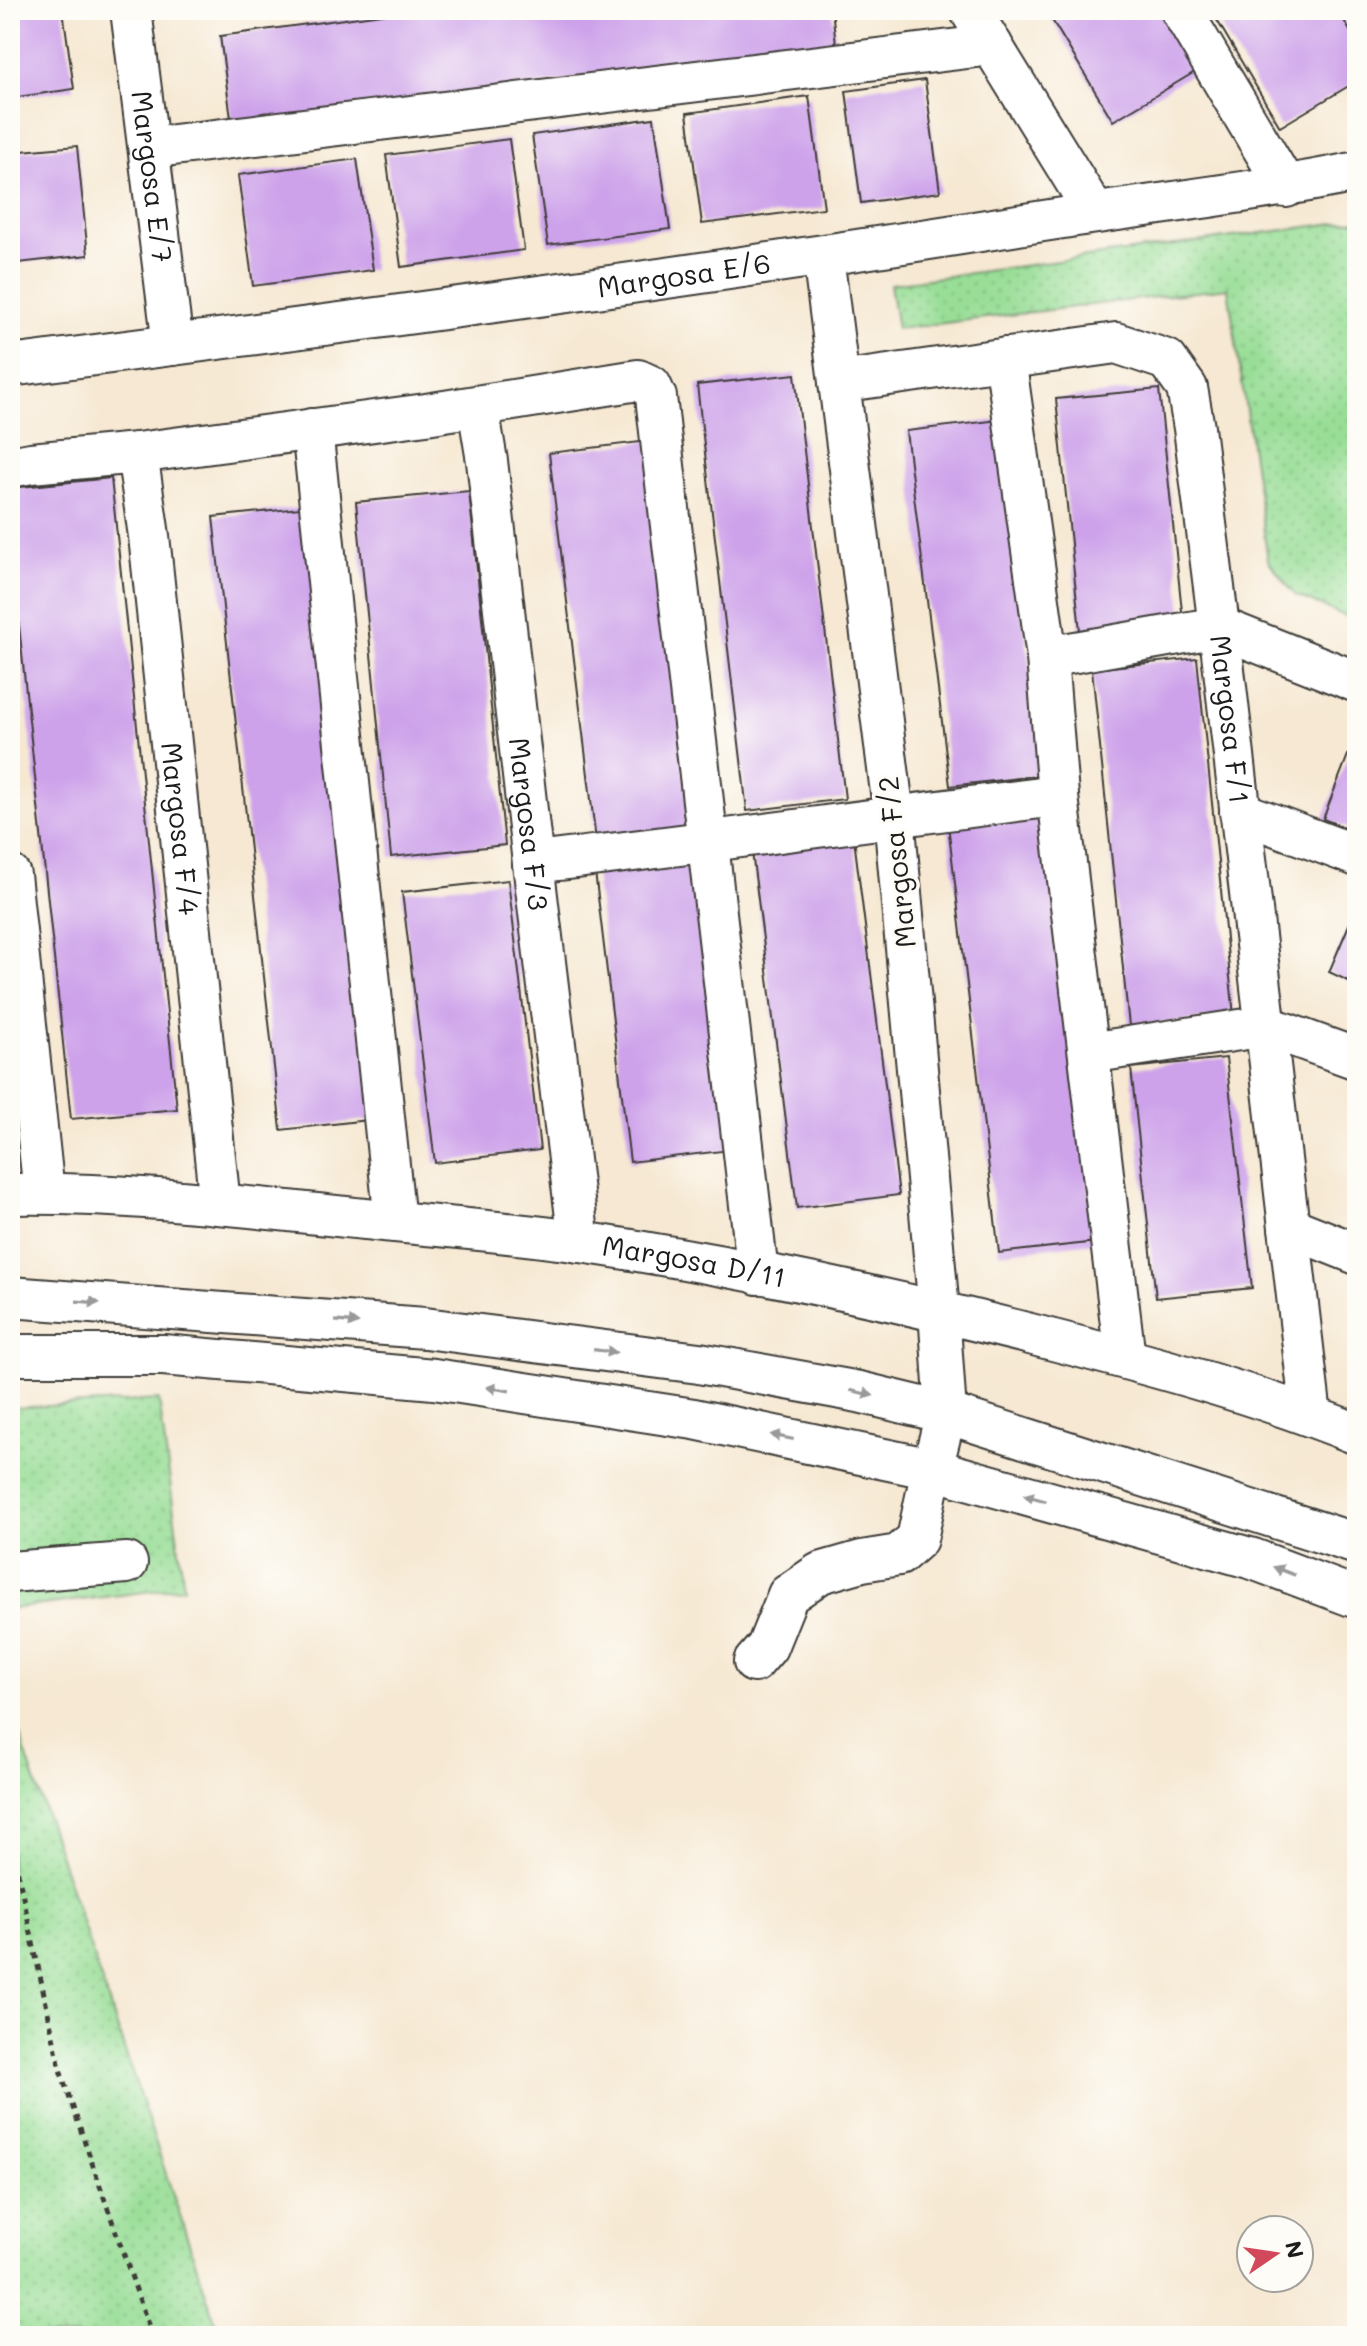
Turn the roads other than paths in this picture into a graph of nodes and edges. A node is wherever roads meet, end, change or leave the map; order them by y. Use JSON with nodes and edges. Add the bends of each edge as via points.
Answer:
{"nodes":[{"id":1,"x":131,"y":10,"type":"edge"},
{"id":2,"x":970,"y":10,"type":"edge"},
{"id":3,"x":1181,"y":10,"type":"edge"},
{"id":4,"x":992,"y":45,"type":"junction"},
{"id":5,"x":149,"y":148,"type":"junction"},
{"id":6,"x":1357,"y":172,"type":"edge"},
{"id":7,"x":1286,"y":187,"type":"junction"},
{"id":8,"x":1095,"y":213,"type":"junction"},
{"id":9,"x":823,"y":256,"type":"junction"},
{"id":10,"x":173,"y":345,"type":"junction"},
{"id":11,"x":1005,"y":358,"type":"junction"},
{"id":12,"x":10,"y":366,"type":"edge"},
{"id":13,"x":839,"y":382,"type":"junction"},
{"id":14,"x":478,"y":407,"type":"junction"},
{"id":15,"x":312,"y":429,"type":"junction"},
{"id":16,"x":137,"y":453,"type":"junction"},
{"id":17,"x":10,"y":467,"type":"edge"},
{"id":18,"x":1219,"y":627,"type":"junction"},
{"id":19,"x":1047,"y":657,"type":"junction"},
{"id":20,"x":1357,"y":682,"type":"edge"},
{"id":21,"x":1058,"y":796,"type":"junction"},
{"id":22,"x":1240,"y":812,"type":"junction"},
{"id":23,"x":894,"y":816,"type":"junction"},
{"id":24,"x":709,"y":843,"type":"junction"},
{"id":25,"x":1357,"y":856,"type":"edge"},
{"id":26,"x":533,"y":863,"type":"junction"},
{"id":27,"x":10,"y":875,"type":"edge"},
{"id":28,"x":1266,"y":1026,"type":"junction"},
{"id":29,"x":1089,"y":1053,"type":"junction"},
{"id":30,"x":1357,"y":1059,"type":"edge"},
{"id":31,"x":27,"y":1194,"type":"edge"},
{"id":32,"x":220,"y":1204,"type":"junction"},
{"id":33,"x":395,"y":1222,"type":"junction"},
{"id":34,"x":1289,"y":1227,"type":"junction"},
{"id":35,"x":579,"y":1242,"type":"junction"},
{"id":36,"x":1357,"y":1254,"type":"edge"},
{"id":37,"x":758,"y":1274,"type":"junction"},
{"id":38,"x":10,"y":1297,"type":"edge"},
{"id":39,"x":939,"y":1311,"type":"junction"},
{"id":40,"x":10,"y":1355,"type":"edge"},
{"id":41,"x":1125,"y":1358,"type":"junction"},
{"id":42,"x":946,"y":1413,"type":"junction"},
{"id":43,"x":1311,"y":1416,"type":"junction"},
{"id":44,"x":1357,"y":1434,"type":"edge"},
{"id":45,"x":932,"y":1469,"type":"junction"},
{"id":46,"x":1357,"y":1544,"type":"edge"},
{"id":47,"x":127,"y":1563,"type":"dead end"},
{"id":48,"x":10,"y":1572,"type":"edge"},
{"id":49,"x":1357,"y":1598,"type":"edge"},
{"id":50,"x":754,"y":1662,"type":"dead end"}],
"edges":[{"from":1,"to":5,"type":"street","name":"Margosa E/7"},
{"from":2,"to":4,"type":"street"},
{"from":3,"to":7,"type":"street"},
{"from":4,"to":5,"type":"street"},
{"from":4,"to":8,"type":"street"},
{"from":5,"to":10,"type":"street","name":"Margosa E/7"},
{"from":6,"to":7,"type":"street","name":"Margosa E/6"},
{"from":7,"to":8,"type":"street","name":"Margosa E/6"},
{"from":8,"to":9,"type":"street","name":"Margosa E/6"},
{"from":9,"to":10,"type":"street","name":"Margosa E/6"},
{"from":9,"to":13,"type":"street","name":"Margosa F/2"},
{"from":10,"to":12,"type":"street","name":"Margosa E/6"},
{"from":11,"to":13,"type":"street","name":"Margosa F/1"},
{"from":11,"to":18,"type":"street","name":"Margosa F/1","via":[[1116,343],[1167,360],[1187,388]]},
{"from":11,"to":19,"type":"street"},
{"from":13,"to":23,"type":"street","name":"Margosa F/2"},
{"from":14,"to":15,"type":"street"},
{"from":14,"to":24,"type":"street","via":[[638,380],[651,386]]},
{"from":14,"to":26,"type":"street","name":"Margosa F/3"},
{"from":15,"to":16,"type":"street"},
{"from":15,"to":33,"type":"street"},
{"from":16,"to":17,"type":"street"},
{"from":16,"to":32,"type":"street","name":"Margosa F/4"},
{"from":18,"to":19,"type":"street"},
{"from":18,"to":20,"type":"street"},
{"from":18,"to":22,"type":"street","name":"Margosa F/1"},
{"from":19,"to":21,"type":"street"},
{"from":21,"to":23,"type":"street"},
{"from":21,"to":29,"type":"street"},
{"from":22,"to":25,"type":"street"},
{"from":22,"to":28,"type":"street","name":"Margosa F/1"},
{"from":23,"to":24,"type":"street"},
{"from":23,"to":39,"type":"street","name":"Margosa F/2"},
{"from":24,"to":26,"type":"street"},
{"from":24,"to":37,"type":"street"},
{"from":26,"to":35,"type":"street","name":"Margosa F/3"},
{"from":27,"to":31,"type":"street"},
{"from":28,"to":29,"type":"street"},
{"from":28,"to":30,"type":"street"},
{"from":28,"to":34,"type":"street","name":"Margosa F/1"},
{"from":29,"to":41,"type":"street"},
{"from":31,"to":32,"type":"street","name":"Margosa D/11"},
{"from":32,"to":33,"type":"street","name":"Margosa D/11"},
{"from":33,"to":35,"type":"street","name":"Margosa D/11"},
{"from":34,"to":36,"type":"street"},
{"from":34,"to":43,"type":"street","name":"Margosa F/1"},
{"from":35,"to":37,"type":"street","name":"Margosa D/11"},
{"from":37,"to":39,"type":"street","name":"Margosa D/11"},
{"from":38,"to":42,"type":"street","one_way":true,"via":[[425,1328],[699,1363]]},
{"from":39,"to":41,"type":"street","name":"Margosa D/11"},
{"from":39,"to":42,"type":"street","name":"Margosa F/2"},
{"from":45,"to":40,"type":"street","one_way":true,"via":[[694,1419],[434,1379],[163,1355]]},
{"from":41,"to":43,"type":"street","name":"Margosa D/11"},
{"from":42,"to":45,"type":"street","name":"Margosa F/2"},
{"from":42,"to":46,"type":"street"},
{"from":43,"to":44,"type":"street","name":"Margosa D/11"},
{"from":49,"to":45,"type":"street","one_way":true,"via":[[1253,1559]]},
{"from":45,"to":50,"type":"street","name":"Margosa F/2","via":[[917,1539],[899,1555],[820,1573],[788,1595],[767,1647]]},
{"from":47,"to":48,"type":"street"}]}
